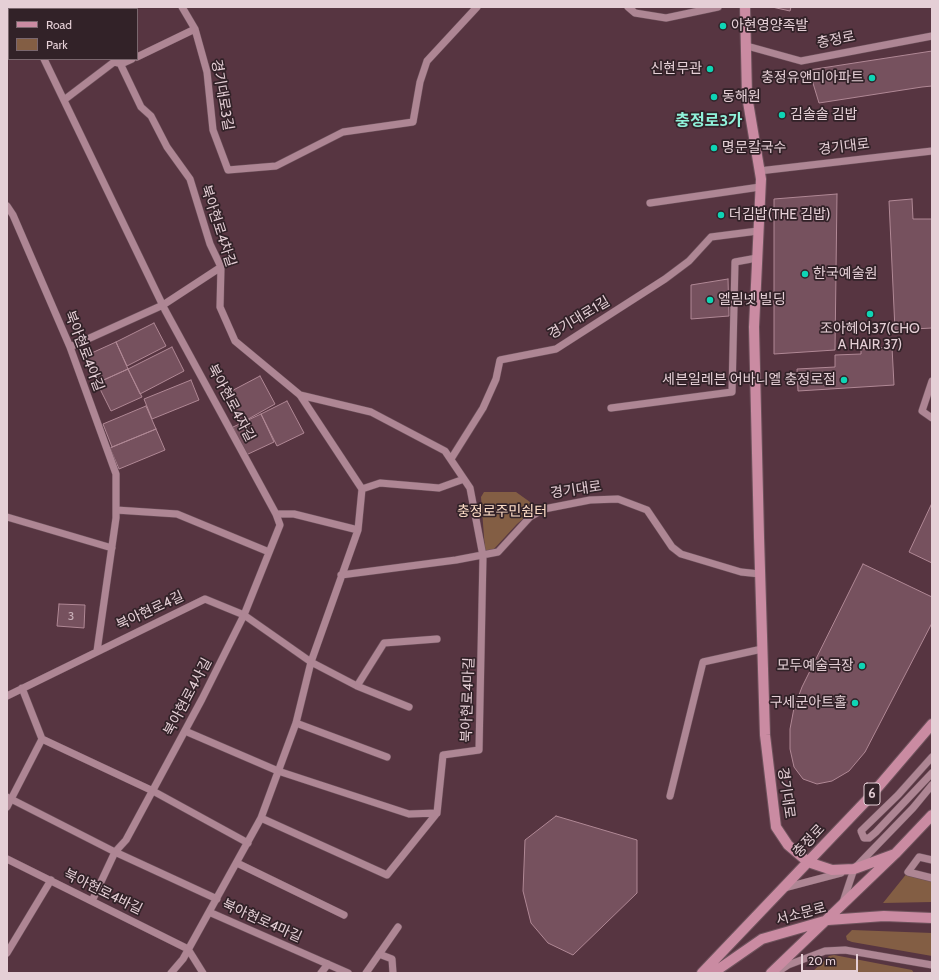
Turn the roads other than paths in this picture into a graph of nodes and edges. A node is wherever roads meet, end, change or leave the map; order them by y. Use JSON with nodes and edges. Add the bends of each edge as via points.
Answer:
{"nodes":[{"id":1,"x":182,"y":7,"type":"edge"},
{"id":2,"x":476,"y":7,"type":"edge"},
{"id":3,"x":628,"y":7,"type":"edge"},
{"id":4,"x":718,"y":7,"type":"edge"},
{"id":5,"x":745,"y":7,"type":"edge"},
{"id":6,"x":195,"y":29,"type":"junction"},
{"id":7,"x":932,"y":36,"type":"edge"},
{"id":8,"x":747,"y":46,"type":"junction"},
{"id":9,"x":138,"y":57,"type":"edge"},
{"id":10,"x":44,"y":60,"type":"edge"},
{"id":11,"x":120,"y":62,"type":"edge"},
{"id":12,"x":64,"y":100,"type":"junction"},
{"id":13,"x":932,"y":151,"type":"edge"},
{"id":14,"x":759,"y":171,"type":"junction"},
{"id":15,"x":760,"y":187,"type":"junction"},
{"id":16,"x":650,"y":203,"type":"dead end"},
{"id":17,"x":7,"y":206,"type":"edge"},
{"id":18,"x":758,"y":231,"type":"junction"},
{"id":19,"x":757,"y":258,"type":"junction"},
{"id":20,"x":221,"y":267,"type":"junction"},
{"id":21,"x":163,"y":304,"type":"junction"},
{"id":22,"x":70,"y":347,"type":"junction"},
{"id":23,"x":932,"y":381,"type":"edge"},
{"id":24,"x":300,"y":395,"type":"junction"},
{"id":25,"x":611,"y":408,"type":"dead end"},
{"id":26,"x":932,"y":418,"type":"edge"},
{"id":27,"x":451,"y":459,"type":"junction"},
{"id":28,"x":464,"y":479,"type":"junction"},
{"id":29,"x":362,"y":489,"type":"junction"},
{"id":30,"x":116,"y":510,"type":"junction"},
{"id":31,"x":276,"y":514,"type":"junction"},
{"id":32,"x":7,"y":517,"type":"edge"},
{"id":33,"x":358,"y":530,"type":"junction"},
{"id":34,"x":112,"y":548,"type":"junction"},
{"id":35,"x":269,"y":552,"type":"junction"},
{"id":36,"x":483,"y":556,"type":"junction"},
{"id":37,"x":760,"y":574,"type":"junction"},
{"id":38,"x":341,"y":575,"type":"junction"},
{"id":39,"x":244,"y":615,"type":"junction"},
{"id":40,"x":437,"y":639,"type":"dead end"},
{"id":41,"x":762,"y":648,"type":"junction"},
{"id":42,"x":97,"y":651,"type":"junction"},
{"id":43,"x":311,"y":662,"type":"junction"},
{"id":44,"x":357,"y":686,"type":"junction"},
{"id":45,"x":22,"y":688,"type":"junction"},
{"id":46,"x":7,"y":696,"type":"edge"},
{"id":47,"x":409,"y":707,"type":"dead end"},
{"id":48,"x":296,"y":723,"type":"junction"},
{"id":49,"x":932,"y":724,"type":"edge"},
{"id":50,"x":185,"y":731,"type":"junction"},
{"id":51,"x":42,"y":739,"type":"junction"},
{"id":52,"x":387,"y":757,"type":"dead end"},
{"id":53,"x":932,"y":757,"type":"edge"},
{"id":54,"x":278,"y":771,"type":"junction"},
{"id":55,"x":932,"y":773,"type":"edge"},
{"id":56,"x":932,"y":785,"type":"edge"},
{"id":57,"x":153,"y":791,"type":"junction"},
{"id":58,"x":670,"y":796,"type":"dead end"},
{"id":59,"x":9,"y":798,"type":"edge"},
{"id":60,"x":7,"y":807,"type":"edge"},
{"id":61,"x":437,"y":813,"type":"junction"},
{"id":62,"x":932,"y":815,"type":"edge"},
{"id":63,"x":261,"y":818,"type":"junction"},
{"id":64,"x":248,"y":843,"type":"junction"},
{"id":65,"x":115,"y":852,"type":"junction"},
{"id":66,"x":895,"y":854,"type":"junction"},
{"id":67,"x":7,"y":859,"type":"edge"},
{"id":68,"x":932,"y":860,"type":"edge"},
{"id":69,"x":808,"y":862,"type":"junction"},
{"id":70,"x":237,"y":863,"type":"junction"},
{"id":71,"x":854,"y":869,"type":"junction"},
{"id":72,"x":932,"y":878,"type":"edge"},
{"id":73,"x":51,"y":880,"type":"junction"},
{"id":74,"x":784,"y":888,"type":"junction"},
{"id":75,"x":217,"y":899,"type":"junction"},
{"id":76,"x":92,"y":901,"type":"junction"},
{"id":77,"x":842,"y":906,"type":"junction"},
{"id":78,"x":209,"y":912,"type":"junction"},
{"id":79,"x":344,"y":915,"type":"dead end"},
{"id":80,"x":932,"y":918,"type":"edge"},
{"id":81,"x":828,"y":920,"type":"junction"},
{"id":82,"x":398,"y":927,"type":"dead end"},
{"id":83,"x":188,"y":949,"type":"junction"},
{"id":84,"x":7,"y":953,"type":"edge"},
{"id":85,"x":378,"y":954,"type":"junction"},
{"id":86,"x":328,"y":964,"type":"junction"},
{"id":87,"x":932,"y":965,"type":"edge"},
{"id":88,"x":171,"y":973,"type":"edge"},
{"id":89,"x":203,"y":973,"type":"edge"},
{"id":90,"x":321,"y":973,"type":"edge"},
{"id":91,"x":348,"y":973,"type":"edge"},
{"id":92,"x":366,"y":973,"type":"edge"},
{"id":93,"x":393,"y":973,"type":"edge"},
{"id":94,"x":702,"y":973,"type":"edge"},
{"id":95,"x":713,"y":973,"type":"edge"},
{"id":96,"x":771,"y":973,"type":"edge"},
{"id":97,"x":776,"y":973,"type":"edge"}],
"edges":[{"from":1,"to":6,"type":"street","name":"경기대로3길"},
{"from":2,"to":6,"type":"street","name":"경기대로3길","via":[[426,61],[413,122],[343,132],[276,166],[228,170],[213,130],[206,72]]},
{"from":3,"to":4,"type":"street","via":[[635,13],[666,18]]},
{"from":5,"to":8,"type":"main road","name":"경기대로"},
{"from":6,"to":9,"type":"street"},
{"from":7,"to":8,"type":"street","name":"충정로","via":[[801,61]]},
{"from":8,"to":14,"type":"main road","name":"경기대로","via":[[747,96]]},
{"from":10,"to":12,"type":"street","name":"북아현로4자길"},
{"from":11,"to":12,"type":"street","via":[[114,62]]},
{"from":11,"to":20,"type":"street","name":"북아현로4차길","via":[[141,107],[151,116],[167,147],[190,179],[210,244]]},
{"from":12,"to":21,"type":"street","name":"북아현로4자길"},
{"from":13,"to":14,"type":"street","name":"경기대로"},
{"from":14,"to":15,"type":"main road","name":"경기대로"},
{"from":15,"to":16,"type":"street"},
{"from":15,"to":18,"type":"main road","name":"경기대로"},
{"from":17,"to":22,"type":"street","name":"북아현로4아길"},
{"from":18,"to":19,"type":"main road","name":"경기대로"},
{"from":18,"to":27,"type":"street","name":"경기대로1길","via":[[711,237],[689,261],[665,279],[556,349],[500,360],[496,379],[483,408]]},
{"from":19,"to":25,"type":"street","via":[[735,262],[732,392]]},
{"from":19,"to":37,"type":"main road","name":"경기대로","via":[[754,327]]},
{"from":20,"to":21,"type":"street"},
{"from":20,"to":24,"type":"street","name":"북아현로4차길","via":[[220,307],[234,341]]},
{"from":21,"to":22,"type":"street"},
{"from":21,"to":31,"type":"street","name":"북아현로4자길"},
{"from":22,"to":30,"type":"street","name":"북아현로4아길","via":[[116,474]]},
{"from":23,"to":26,"type":"street","via":[[922,411]]},
{"from":24,"to":27,"type":"street","name":"북아현로4마길","via":[[372,412],[445,451]]},
{"from":24,"to":29,"type":"street","name":"북아현로4차길"},
{"from":27,"to":28,"type":"street","name":"북아현로4마길"},
{"from":28,"to":29,"type":"street","via":[[439,488],[380,483]]},
{"from":28,"to":36,"type":"street","name":"북아현로4마길","via":[[470,488]]},
{"from":29,"to":33,"type":"street"},
{"from":30,"to":34,"type":"street","name":"북아현로4아길"},
{"from":30,"to":35,"type":"street","via":[[177,514]]},
{"from":31,"to":33,"type":"street","via":[[294,514]]},
{"from":31,"to":35,"type":"street","via":[[280,525]]},
{"from":32,"to":34,"type":"street"},
{"from":33,"to":38,"type":"street","name":"북아현로4마길"},
{"from":34,"to":42,"type":"street","name":"북아현로4아길"},
{"from":35,"to":39,"type":"street"},
{"from":36,"to":37,"type":"street","name":"경기대로","via":[[498,552],[530,517],[544,509],[590,500],[618,499],[647,510],[672,547],[681,554],[741,572]]},
{"from":36,"to":38,"type":"street"},
{"from":36,"to":61,"type":"street","name":"북아현로4마길","via":[[479,750],[444,754]]},
{"from":37,"to":41,"type":"main road","name":"경기대로"},
{"from":38,"to":43,"type":"street","name":"북아현로4마길"},
{"from":39,"to":42,"type":"street","name":"북아현로4길","via":[[205,599]]},
{"from":39,"to":43,"type":"street"},
{"from":39,"to":50,"type":"street","name":"북아현로4사길"},
{"from":40,"to":44,"type":"street","via":[[384,643]]},
{"from":41,"to":58,"type":"street","via":[[703,662]]},
{"from":41,"to":69,"type":"main road","name":"경기대로","via":[[765,735],[776,827],[788,845]]},
{"from":42,"to":45,"type":"street","name":"북아현로4길"},
{"from":43,"to":44,"type":"street"},
{"from":43,"to":48,"type":"street","name":"북아현로4마길"},
{"from":44,"to":47,"type":"street"},
{"from":45,"to":46,"type":"street","name":"북아현로4길"},
{"from":45,"to":51,"type":"street"},
{"from":48,"to":52,"type":"street"},
{"from":48,"to":54,"type":"street","name":"북아현로4마길"},
{"from":49,"to":69,"type":"main road","name":"충정로","number":"6","via":[[867,800]]},
{"from":50,"to":54,"type":"street"},
{"from":50,"to":57,"type":"street","name":"북아현로4사길"},
{"from":51,"to":57,"type":"street"},
{"from":51,"to":59,"type":"street"},
{"from":53,"to":55,"type":"street","via":[[861,831],[864,838],[869,838],[876,832]]},
{"from":54,"to":61,"type":"street","via":[[409,814]]},
{"from":54,"to":63,"type":"street","name":"북아현로4마길"},
{"from":56,"to":71,"type":"street"},
{"from":57,"to":64,"type":"street"},
{"from":57,"to":65,"type":"street","name":"북아현로4사길","via":[[126,840]]},
{"from":59,"to":60,"type":"street"},
{"from":59,"to":65,"type":"street"},
{"from":61,"to":63,"type":"street","via":[[387,875]]},
{"from":62,"to":66,"type":"main road"},
{"from":63,"to":64,"type":"street","name":"북아현로4마길"},
{"from":64,"to":70,"type":"street","name":"북아현로4마길"},
{"from":65,"to":75,"type":"street","name":"북아현로4마길"},
{"from":65,"to":76,"type":"street","name":"북아현로4사길"},
{"from":66,"to":71,"type":"main road","name":"경기대로"},
{"from":66,"to":77,"type":"main road"},
{"from":67,"to":73,"type":"street","name":"북아현로4바길"},
{"from":68,"to":72,"type":"street","via":[[919,857],[908,872]]},
{"from":69,"to":71,"type":"main road","name":"경기대로","via":[[832,870]]},
{"from":69,"to":74,"type":"main road","name":"충정로","number":"6"},
{"from":70,"to":75,"type":"street","name":"북아현로4마길"},
{"from":70,"to":79,"type":"street"},
{"from":71,"to":74,"type":"street"},
{"from":71,"to":77,"type":"street"},
{"from":73,"to":76,"type":"street","name":"북아현로4바길"},
{"from":73,"to":84,"type":"street"},
{"from":74,"to":94,"type":"main road","name":"충정로","number":"6"},
{"from":75,"to":78,"type":"street","name":"북아현로4마길"},
{"from":76,"to":83,"type":"street","name":"북아현로4바길"},
{"from":77,"to":81,"type":"main road"},
{"from":78,"to":83,"type":"street","name":"북아현로4마길"},
{"from":78,"to":86,"type":"street","name":"북아현로4마길"},
{"from":80,"to":81,"type":"main road","name":"서소문로","via":[[884,916]]},
{"from":81,"to":95,"type":"main road","name":"서소문로","via":[[762,939]]},
{"from":81,"to":96,"type":"main road"},
{"from":82,"to":85,"type":"street"},
{"from":83,"to":88,"type":"street","name":"북아현로4마길"},
{"from":83,"to":89,"type":"street"},
{"from":85,"to":92,"type":"street"},
{"from":85,"to":93,"type":"street","via":[[392,959]]},
{"from":86,"to":90,"type":"street"},
{"from":86,"to":91,"type":"street","name":"북아현로4마길"},
{"from":87,"to":97,"type":"street","via":[[845,950],[825,951],[788,965]]}]}
